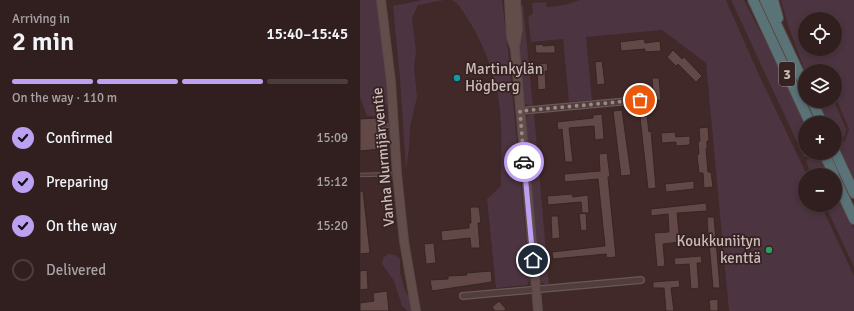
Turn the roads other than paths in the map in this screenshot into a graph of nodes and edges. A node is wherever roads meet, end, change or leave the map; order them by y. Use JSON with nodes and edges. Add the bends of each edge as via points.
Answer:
{"nodes":[{"id":1,"x":381,"y":0,"type":"edge"},
{"id":2,"x":509,"y":0,"type":"edge"},
{"id":3,"x":516,"y":0,"type":"edge"},
{"id":4,"x":753,"y":0,"type":"edge"},
{"id":5,"x":764,"y":0,"type":"edge"},
{"id":6,"x":773,"y":0,"type":"edge"},
{"id":7,"x":515,"y":49,"type":"junction"},
{"id":8,"x":790,"y":54,"type":"junction"},
{"id":9,"x":798,"y":71,"type":"edge"},
{"id":10,"x":640,"y":100,"type":"dead end"},
{"id":11,"x":520,"y":111,"type":"junction"},
{"id":12,"x":807,"y":116,"type":"edge"},
{"id":13,"x":394,"y":125,"type":"junction"},
{"id":14,"x":383,"y":126,"type":"dead end"},
{"id":15,"x":839,"y":160,"type":"edge"},
{"id":16,"x":397,"y":174,"type":"junction"},
{"id":17,"x":360,"y":175,"type":"edge"},
{"id":18,"x":842,"y":193,"type":"edge"},
{"id":19,"x":854,"y":193,"type":"edge"},
{"id":20,"x":854,"y":219,"type":"edge"},
{"id":21,"x":641,"y":280,"type":"dead end"},
{"id":22,"x":535,"y":290,"type":"junction"},
{"id":23,"x":463,"y":296,"type":"dead end"},
{"id":24,"x":416,"y":311,"type":"edge"},
{"id":25,"x":538,"y":311,"type":"edge"}],
"edges":[{"from":1,"to":13,"type":"main road","name":"Vanha Nurmijärventie"},
{"from":2,"to":7,"type":"main road","via":[[511,37]]},
{"from":3,"to":7,"type":"main road","via":[[518,29]]},
{"from":4,"to":12,"type":"highway","number":"3"},
{"from":5,"to":8,"type":"highway","number":"3"},
{"from":6,"to":8,"type":"highway"},
{"from":7,"to":11,"type":"main road"},
{"from":8,"to":9,"type":"highway","number":"3"},
{"from":10,"to":11,"type":"street"},
{"from":11,"to":22,"type":"main road"},
{"from":13,"to":14,"type":"lane"},
{"from":13,"to":16,"type":"main road","name":"Vanha Nurmijärventie"},
{"from":15,"to":19,"type":"highway"},
{"from":16,"to":17,"type":"lane"},
{"from":16,"to":24,"type":"main road","name":"Vanha Nurmijärventie","via":[[404,241]]},
{"from":18,"to":20,"type":"highway"},
{"from":21,"to":22,"type":"street"},
{"from":22,"to":23,"type":"street"},
{"from":22,"to":25,"type":"main road"}]}
